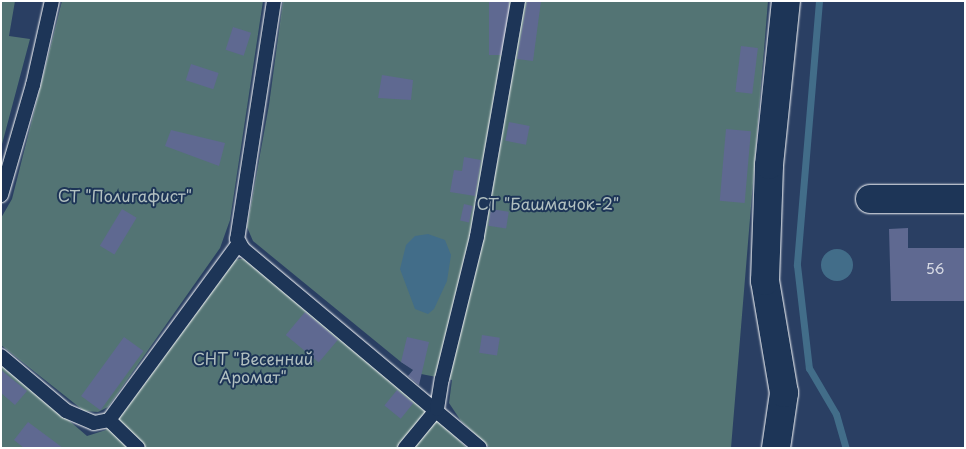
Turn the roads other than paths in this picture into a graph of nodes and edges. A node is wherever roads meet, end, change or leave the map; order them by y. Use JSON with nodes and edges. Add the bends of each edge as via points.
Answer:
{"nodes":[{"id":1,"x":52,"y":1,"type":"edge"},
{"id":2,"x":274,"y":1,"type":"edge"},
{"id":3,"x":518,"y":1,"type":"edge"},
{"id":4,"x":786,"y":1,"type":"edge"},
{"id":5,"x":1,"y":195,"type":"edge"},
{"id":6,"x":870,"y":199,"type":"dead end"},
{"id":7,"x":965,"y":199,"type":"edge"},
{"id":8,"x":239,"y":243,"type":"junction"},
{"id":9,"x":1,"y":356,"type":"edge"},
{"id":10,"x":438,"y":409,"type":"junction"},
{"id":11,"x":109,"y":420,"type":"junction"},
{"id":12,"x":138,"y":448,"type":"edge"},
{"id":13,"x":405,"y":448,"type":"edge"},
{"id":14,"x":480,"y":448,"type":"edge"},
{"id":15,"x":776,"y":448,"type":"edge"}],
"edges":[{"from":1,"to":5,"type":"lane","via":[[33,85]]},
{"from":2,"to":8,"type":"lane","via":[[238,230]]},
{"from":3,"to":10,"type":"lane","via":[[477,236],[442,379]]},
{"from":4,"to":15,"type":"street","via":[[769,165],[765,281],[784,393]]},
{"from":6,"to":7,"type":"street"},
{"from":8,"to":10,"type":"lane"},
{"from":8,"to":11,"type":"lane"},
{"from":9,"to":11,"type":"lane","via":[[66,411],[83,420]]},
{"from":10,"to":13,"type":"lane"},
{"from":10,"to":14,"type":"lane"},
{"from":11,"to":12,"type":"lane"}]}
